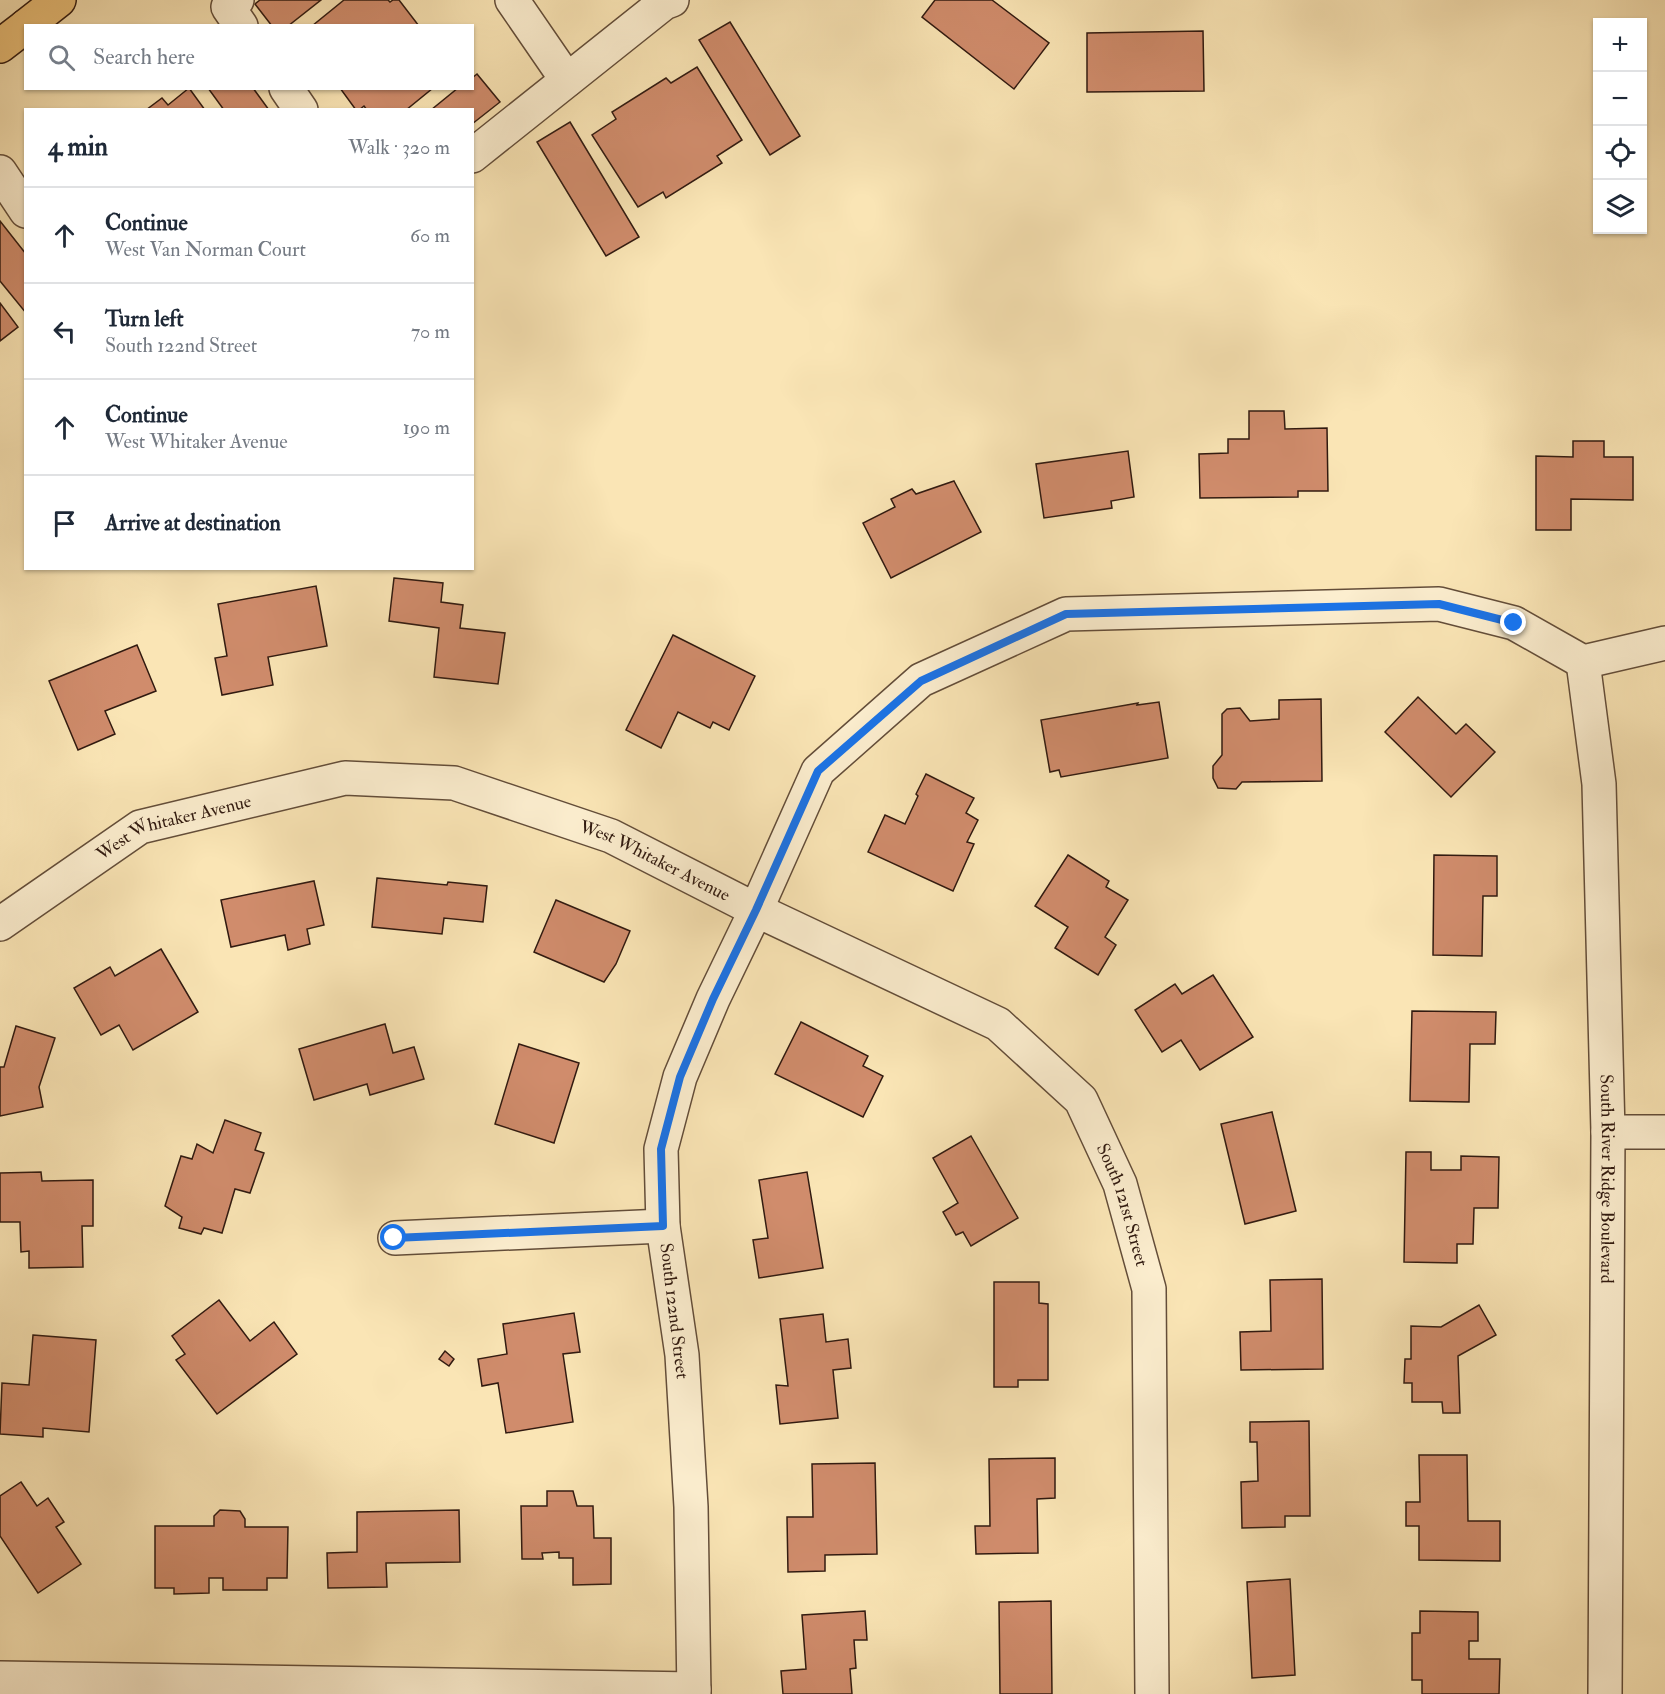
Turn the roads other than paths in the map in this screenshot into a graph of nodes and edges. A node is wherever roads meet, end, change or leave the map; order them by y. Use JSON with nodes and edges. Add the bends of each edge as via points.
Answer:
{"nodes":[{"id":1,"x":59,"y":0,"type":"edge"},
{"id":2,"x":237,"y":0,"type":"edge"},
{"id":3,"x":512,"y":0,"type":"edge"},
{"id":4,"x":672,"y":0,"type":"edge"},
{"id":5,"x":29,"y":24,"type":"edge"},
{"id":6,"x":240,"y":24,"type":"edge"},
{"id":7,"x":24,"y":27,"type":"edge"},
{"id":8,"x":0,"y":45,"type":"edge"},
{"id":9,"x":567,"y":80,"type":"junction"},
{"id":10,"x":287,"y":90,"type":"edge"},
{"id":11,"x":300,"y":108,"type":"edge"},
{"id":12,"x":474,"y":154,"type":"edge"},
{"id":13,"x":0,"y":172,"type":"edge"},
{"id":14,"x":24,"y":208,"type":"edge"},
{"id":15,"x":1665,"y":643,"type":"edge"},
{"id":16,"x":1583,"y":663,"type":"junction"},
{"id":17,"x":756,"y":910,"type":"junction"},
{"id":18,"x":0,"y":924,"type":"edge"},
{"id":19,"x":1608,"y":1132,"type":"junction"},
{"id":20,"x":1665,"y":1132,"type":"edge"},
{"id":21,"x":663,"y":1226,"type":"junction"},
{"id":22,"x":394,"y":1238,"type":"dead end"},
{"id":23,"x":0,"y":1678,"type":"edge"},
{"id":24,"x":694,"y":1692,"type":"edge"},
{"id":25,"x":1152,"y":1694,"type":"edge"},
{"id":26,"x":1605,"y":1694,"type":"edge"}],
"edges":[{"from":1,"to":5,"type":"main road"},
{"from":2,"to":6,"type":"street","via":[[228,7]]},
{"from":3,"to":9,"type":"street"},
{"from":4,"to":9,"type":"street"},
{"from":7,"to":8,"type":"main road"},
{"from":9,"to":12,"type":"street"},
{"from":10,"to":11,"type":"street"},
{"from":13,"to":14,"type":"street"},
{"from":15,"to":16,"type":"street"},
{"from":16,"to":17,"type":"street","via":[[1514,623],[1439,604],[1066,614],[921,681],[818,771]]},
{"from":16,"to":19,"type":"street","name":"South River Ridge Boulevard","via":[[1599,784]]},
{"from":17,"to":18,"type":"street","name":"West Whitaker Avenue","via":[[611,836],[454,783],[345,778],[140,827]]},
{"from":17,"to":21,"type":"street","name":"South 122nd Street","via":[[680,1077],[661,1149]]},
{"from":17,"to":25,"type":"street","name":"South 121st Street","via":[[998,1024],[1081,1101],[1120,1184],[1149,1289]]},
{"from":19,"to":20,"type":"street"},
{"from":19,"to":26,"type":"street","name":"South River Ridge Boulevard"},
{"from":21,"to":22,"type":"street"},
{"from":21,"to":24,"type":"street","name":"South 122nd Street","via":[[682,1355],[691,1507]]},
{"from":23,"to":24,"type":"street"}]}
